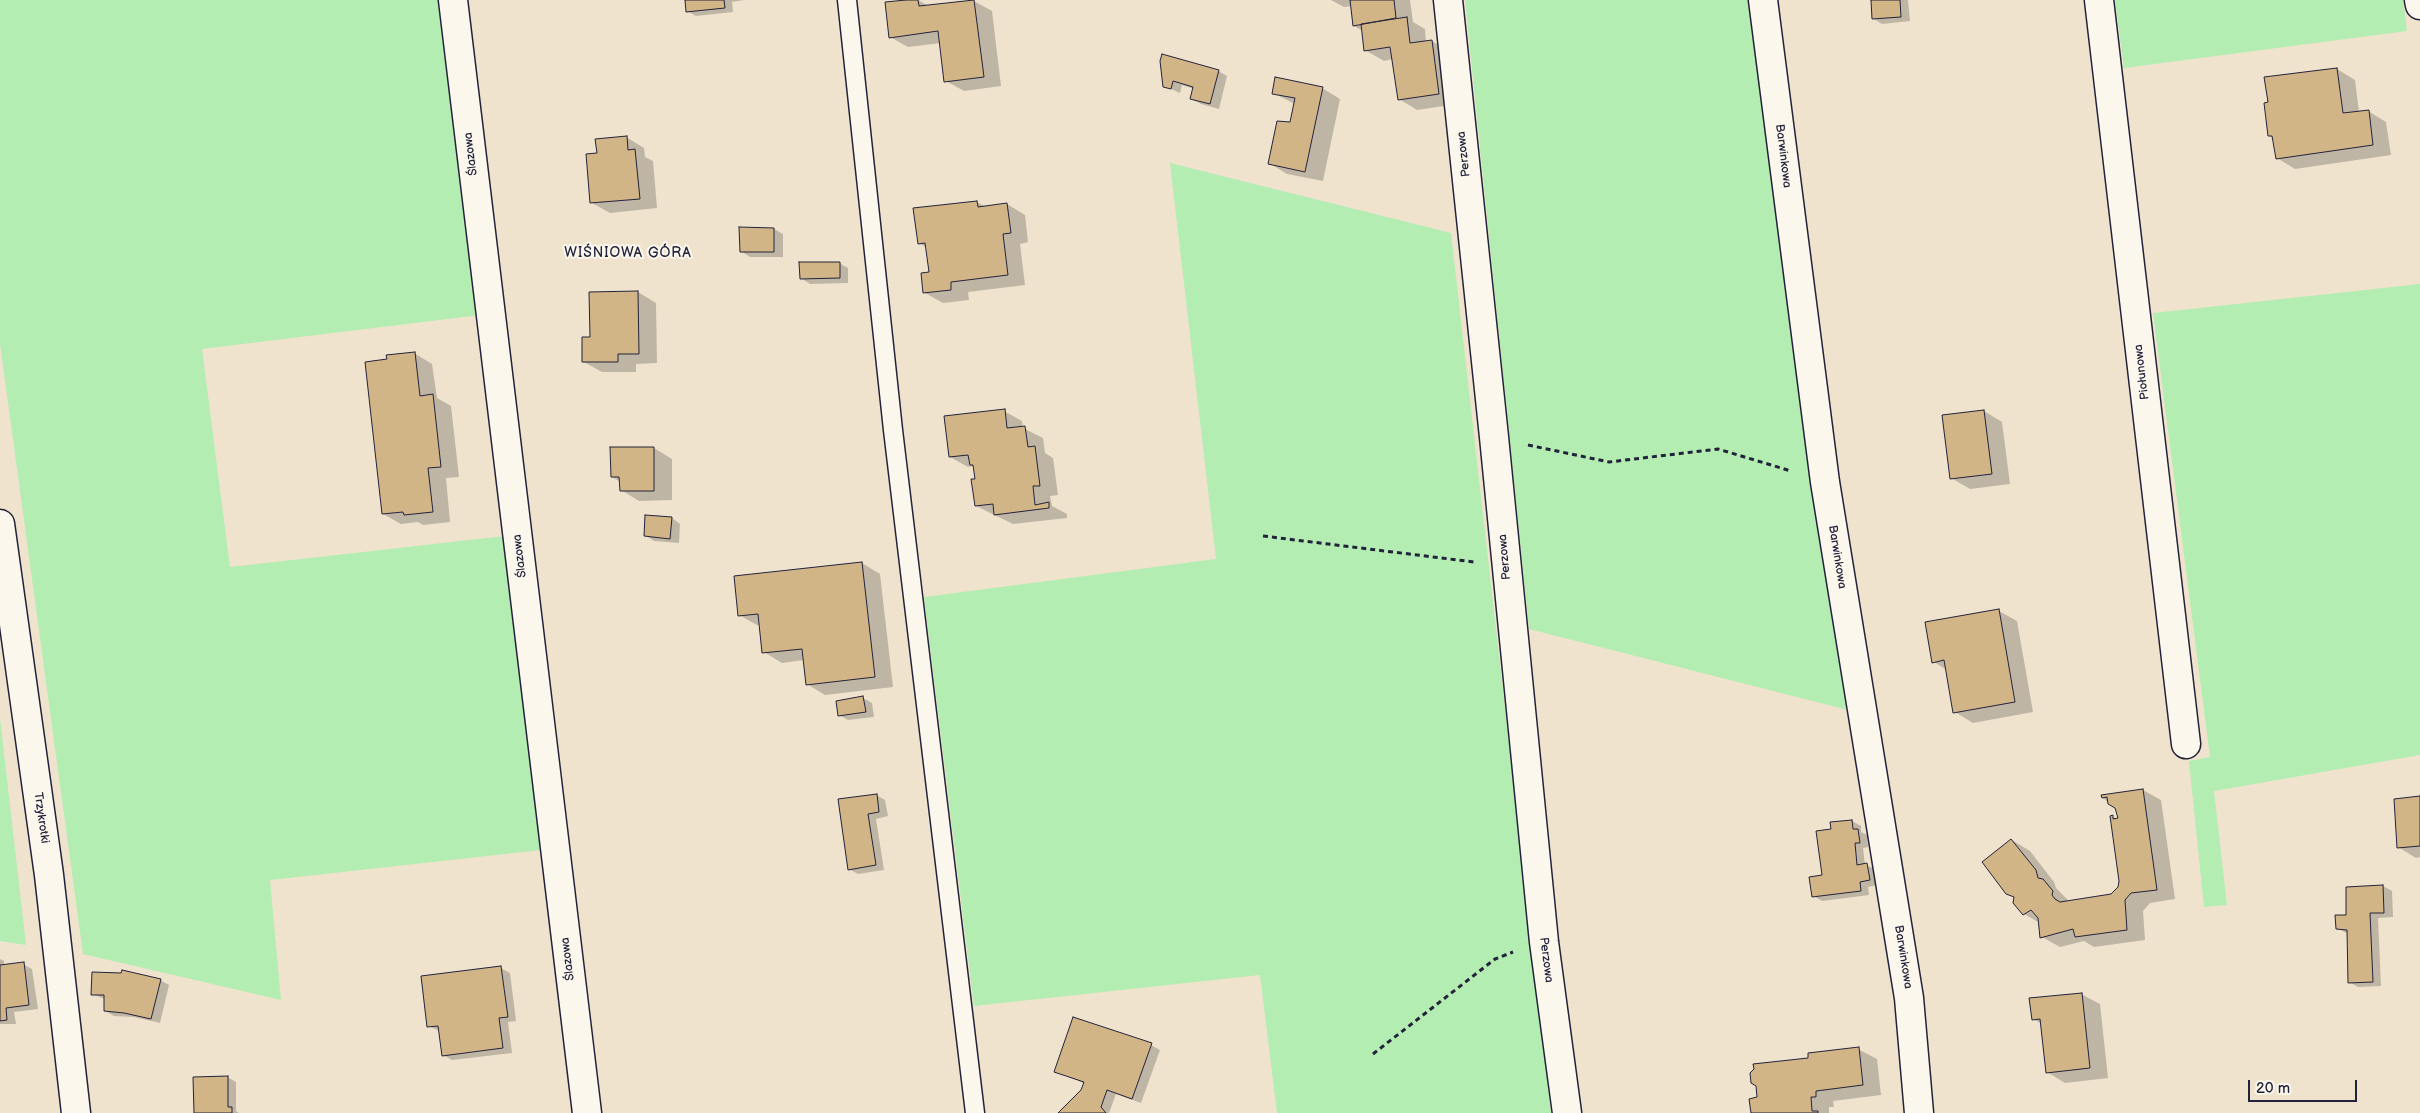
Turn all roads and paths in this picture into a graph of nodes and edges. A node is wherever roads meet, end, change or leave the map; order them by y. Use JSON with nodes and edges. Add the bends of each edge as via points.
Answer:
{"nodes":[{"id":1,"x":452,"y":0,"type":"edge"},
{"id":2,"x":847,"y":0,"type":"edge"},
{"id":3,"x":1448,"y":0,"type":"edge"},
{"id":4,"x":1762,"y":0,"type":"edge"},
{"id":5,"x":2099,"y":0,"type":"edge"},
{"id":6,"x":2419,"y":0,"type":"edge"},
{"id":7,"x":2420,"y":5,"type":"edge"},
{"id":8,"x":1494,"y":437,"type":"junction"},
{"id":9,"x":1825,"y":482,"type":"junction"},
{"id":10,"x":0,"y":524,"type":"edge"},
{"id":11,"x":1263,"y":536,"type":"dead end"},
{"id":12,"x":1505,"y":565,"type":"junction"},
{"id":13,"x":2186,"y":744,"type":"dead end"},
{"id":14,"x":1544,"y":942,"type":"junction"},
{"id":15,"x":1373,"y":1054,"type":"dead end"},
{"id":16,"x":76,"y":1113,"type":"edge"},
{"id":17,"x":587,"y":1113,"type":"edge"},
{"id":18,"x":975,"y":1113,"type":"edge"},
{"id":19,"x":1567,"y":1113,"type":"edge"},
{"id":20,"x":1919,"y":1113,"type":"edge"}],
"edges":[{"from":1,"to":17,"type":"street","name":"Ślazowa"},
{"from":2,"to":18,"type":"lane","via":[[893,430]]},
{"from":3,"to":8,"type":"street","name":"Perzowa"},
{"from":4,"to":9,"type":"street","name":"Barwinkowa"},
{"from":5,"to":13,"type":"street","name":"Piołunowa"},
{"from":6,"to":7,"type":"street"},
{"from":8,"to":9,"type":"path","via":[[1609,462],[1718,450]]},
{"from":8,"to":12,"type":"street","name":"Perzowa"},
{"from":9,"to":20,"type":"street","name":"Barwinkowa","via":[[1909,998]]},
{"from":10,"to":16,"type":"street","name":"Trzykrotki","via":[[47,865]]},
{"from":11,"to":12,"type":"path"},
{"from":12,"to":14,"type":"street","name":"Perzowa"},
{"from":14,"to":15,"type":"path","via":[[1495,959]]},
{"from":14,"to":19,"type":"street","name":"Perzowa"}]}
